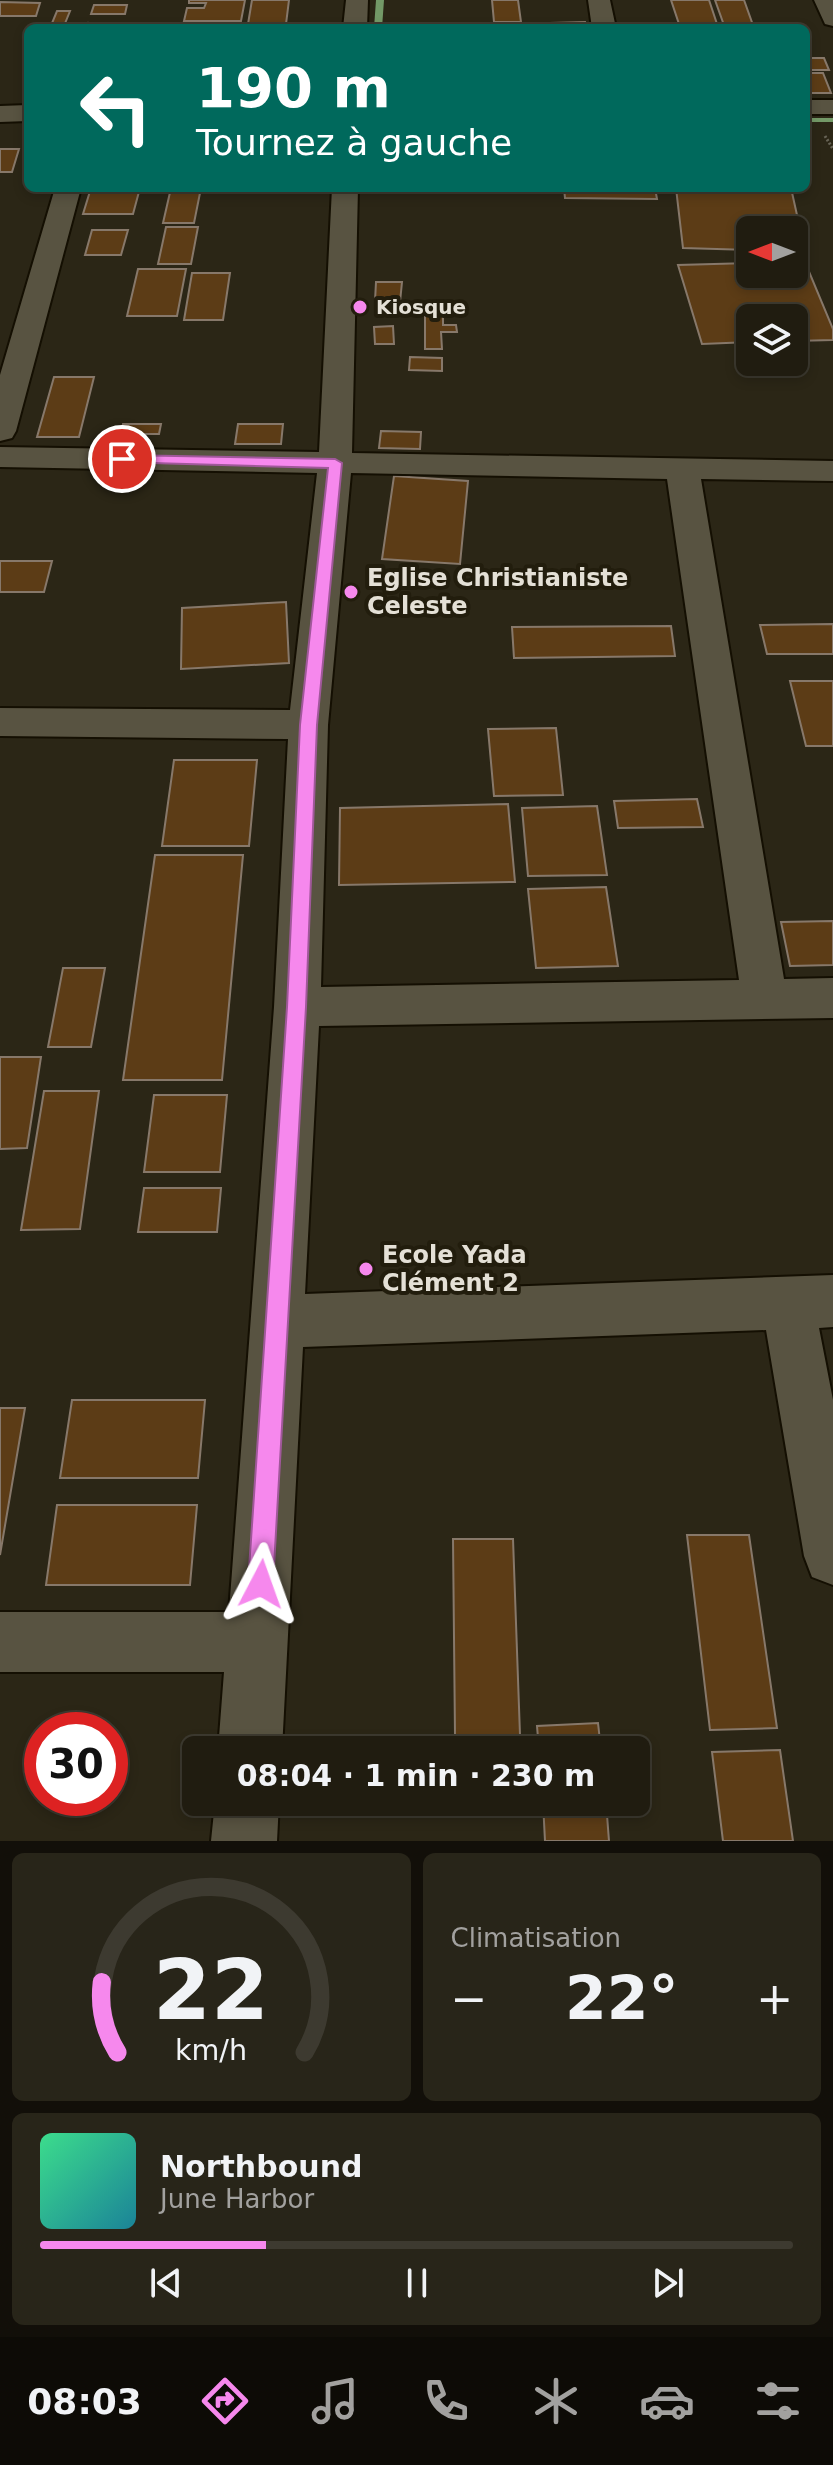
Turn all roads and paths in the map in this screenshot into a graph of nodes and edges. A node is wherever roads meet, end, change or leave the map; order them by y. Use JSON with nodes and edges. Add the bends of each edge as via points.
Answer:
{"nodes":[{"id":1,"x":357,"y":0,"type":"edge"},
{"id":2,"x":599,"y":0,"type":"edge"},
{"id":3,"x":825,"y":0,"type":"edge"},
{"id":4,"x":833,"y":19,"type":"edge"},
{"id":5,"x":355,"y":24,"type":"edge"},
{"id":6,"x":603,"y":24,"type":"edge"},
{"id":7,"x":810,"y":107,"type":"edge"},
{"id":8,"x":833,"y":107,"type":"edge"},
{"id":9,"x":24,"y":113,"type":"edge"},
{"id":10,"x":0,"y":114,"type":"edge"},
{"id":11,"x":67,"y":192,"type":"edge"},
{"id":12,"x":345,"y":192,"type":"edge"},
{"id":13,"x":0,"y":431,"type":"edge"},
{"id":14,"x":0,"y":457,"type":"edge"},
{"id":15,"x":335,"y":463,"type":"junction"},
{"id":16,"x":682,"y":468,"type":"junction"},
{"id":17,"x":833,"y":471,"type":"edge"},
{"id":18,"x":0,"y":722,"type":"edge"},
{"id":19,"x":308,"y":725,"type":"junction"},
{"id":20,"x":833,"y":998,"type":"edge"},
{"id":21,"x":765,"y":1001,"type":"junction"},
{"id":22,"x":297,"y":1007,"type":"junction"},
{"id":23,"x":811,"y":1301,"type":"edge"},
{"id":24,"x":278,"y":1321,"type":"junction"},
{"id":25,"x":833,"y":1556,"type":"edge"},
{"id":26,"x":0,"y":1642,"type":"edge"},
{"id":27,"x":257,"y":1642,"type":"junction"},
{"id":28,"x":251,"y":1736,"type":"edge"},
{"id":29,"x":246,"y":1816,"type":"edge"},
{"id":30,"x":244,"y":1841,"type":"edge"}],
"edges":[{"from":1,"to":5,"type":"street"},
{"from":2,"to":6,"type":"street"},
{"from":3,"to":4,"type":"street"},
{"from":7,"to":8,"type":"street"},
{"from":9,"to":10,"type":"street"},
{"from":11,"to":13,"type":"street"},
{"from":12,"to":15,"type":"street"},
{"from":14,"to":15,"type":"street"},
{"from":15,"to":16,"type":"street"},
{"from":15,"to":19,"type":"street"},
{"from":16,"to":17,"type":"street"},
{"from":16,"to":21,"type":"street"},
{"from":18,"to":19,"type":"street"},
{"from":19,"to":22,"type":"street"},
{"from":20,"to":21,"type":"street"},
{"from":21,"to":22,"type":"street"},
{"from":22,"to":24,"type":"street"},
{"from":23,"to":24,"type":"street"},
{"from":23,"to":25,"type":"street"},
{"from":24,"to":27,"type":"street"},
{"from":26,"to":27,"type":"street"},
{"from":27,"to":28,"type":"street"},
{"from":29,"to":30,"type":"street"}]}
